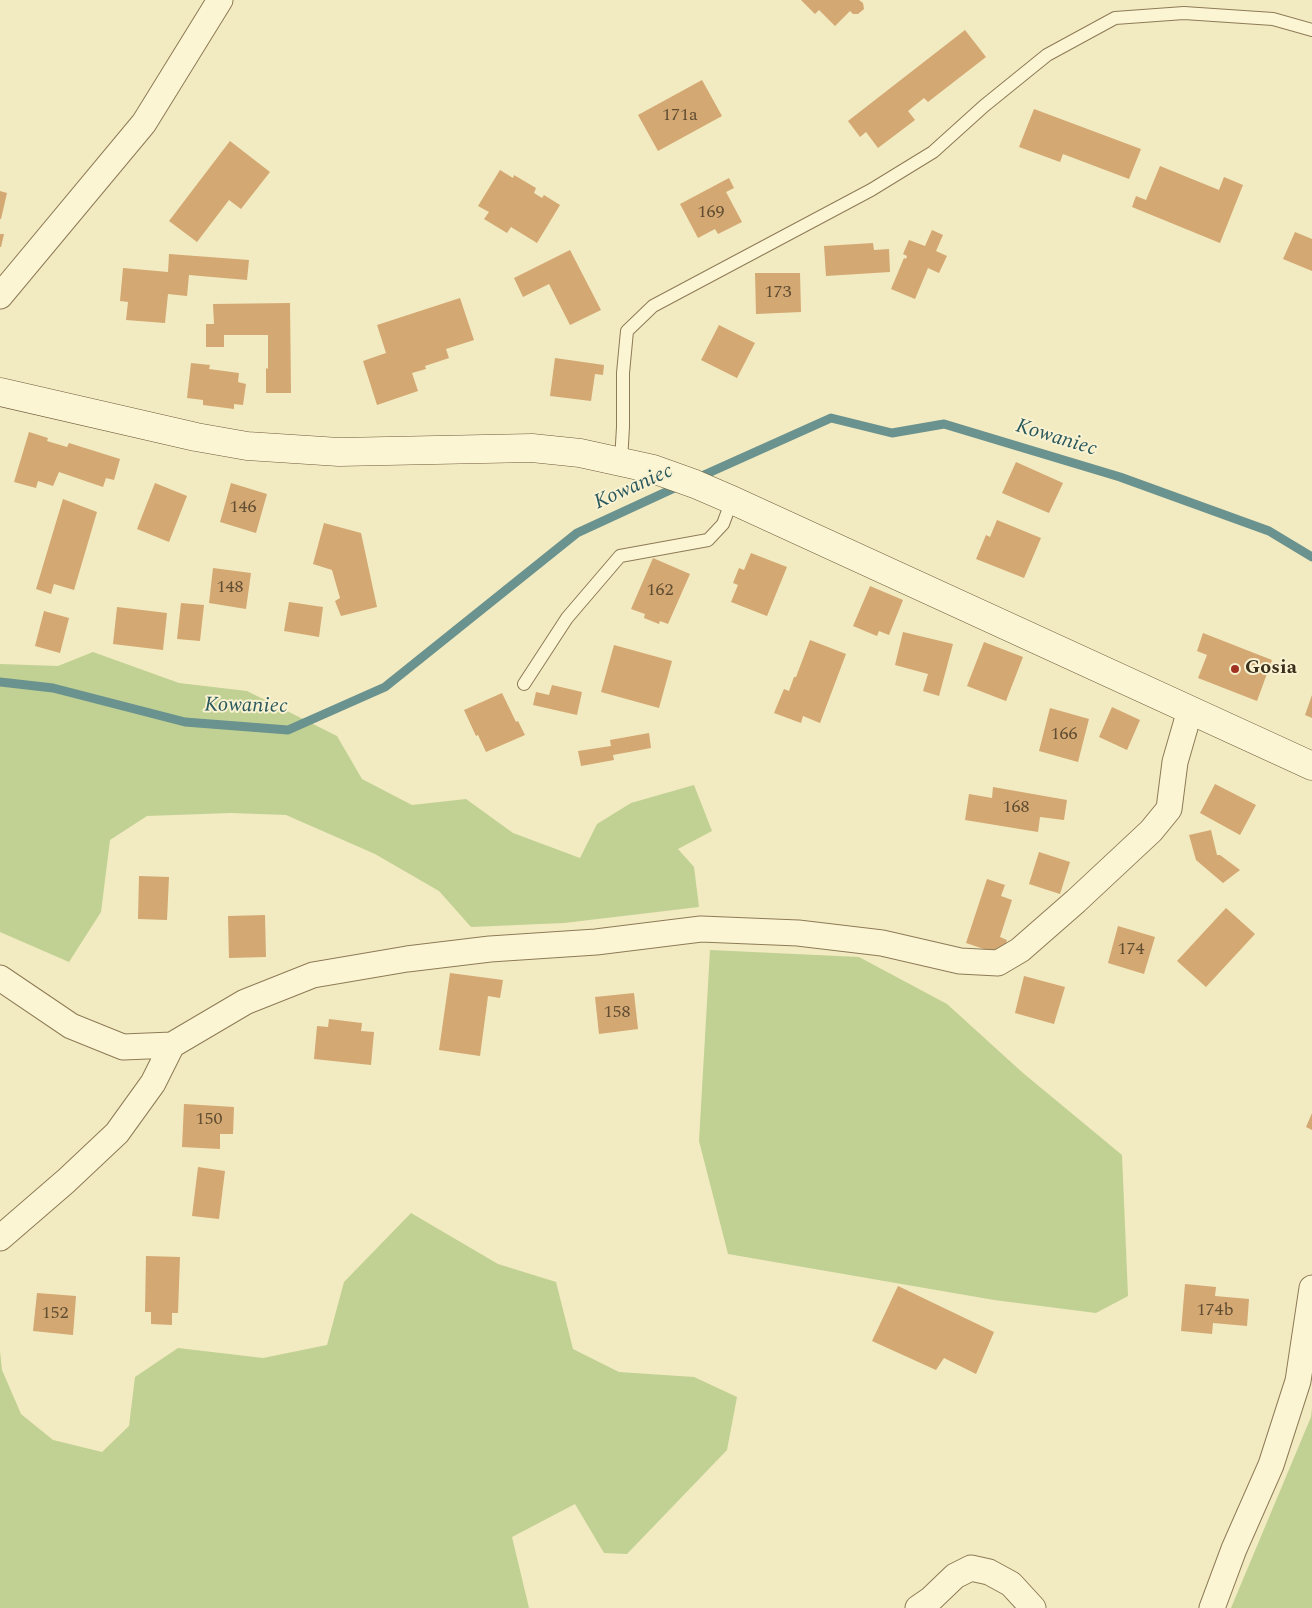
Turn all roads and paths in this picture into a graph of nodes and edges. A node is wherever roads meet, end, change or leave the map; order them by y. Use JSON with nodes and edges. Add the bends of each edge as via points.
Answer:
{"nodes":[{"id":1,"x":220,"y":0,"type":"edge"},
{"id":2,"x":1312,"y":30,"type":"edge"},
{"id":3,"x":0,"y":296,"type":"edge"},
{"id":4,"x":0,"y":392,"type":"edge"},
{"id":5,"x":621,"y":461,"type":"junction"},
{"id":6,"x":737,"y":502,"type":"junction"},
{"id":7,"x":524,"y":684,"type":"dead end"},
{"id":8,"x":1190,"y":710,"type":"junction"},
{"id":9,"x":1312,"y":766,"type":"edge"},
{"id":10,"x":0,"y":978,"type":"edge"},
{"id":11,"x":172,"y":1045,"type":"junction"},
{"id":12,"x":0,"y":1238,"type":"edge"},
{"id":13,"x":1312,"y":1288,"type":"edge"},
{"id":14,"x":918,"y":1608,"type":"edge"},
{"id":15,"x":1033,"y":1608,"type":"edge"},
{"id":16,"x":1212,"y":1608,"type":"edge"}],
"edges":[{"from":1,"to":3,"type":"street","via":[[144,124]]},
{"from":2,"to":5,"type":"lane","via":[[1273,19],[1184,13],[1115,18],[1047,55],[933,152],[871,190],[654,306],[627,331]]},
{"from":4,"to":5,"type":"street","via":[[247,446],[339,452],[532,448]]},
{"from":5,"to":6,"type":"street","via":[[653,469]]},
{"from":6,"to":7,"type":"lane","via":[[708,540],[620,556],[567,618]]},
{"from":6,"to":8,"type":"street"},
{"from":8,"to":9,"type":"street"},
{"from":8,"to":11,"type":"street","via":[[1175,762],[1169,809],[1151,832],[1076,901],[1020,950],[998,963],[960,962],[882,943],[701,929],[596,942],[490,949],[313,975],[245,1002]]},
{"from":10,"to":11,"type":"street","via":[[71,1026],[123,1047]]},
{"from":11,"to":12,"type":"street","via":[[153,1083],[117,1133]]},
{"from":13,"to":16,"type":"street","via":[[1298,1381],[1272,1465],[1234,1549]]},
{"from":14,"to":15,"type":"street","via":[[955,1576],[971,1568],[989,1572],[1011,1584]]}]}
